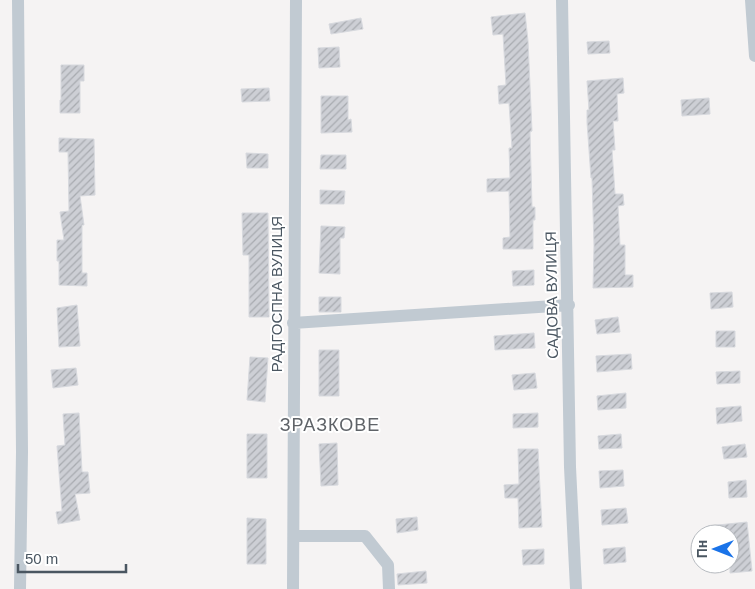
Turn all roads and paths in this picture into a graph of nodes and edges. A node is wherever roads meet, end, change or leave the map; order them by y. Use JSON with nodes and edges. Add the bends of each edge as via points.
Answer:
{"nodes":[{"id":1,"x":18,"y":0,"type":"edge"},
{"id":2,"x":296,"y":0,"type":"edge"},
{"id":3,"x":562,"y":0,"type":"edge"},
{"id":4,"x":751,"y":0,"type":"edge"},
{"id":5,"x":755,"y":56,"type":"edge"},
{"id":6,"x":568,"y":305,"type":"junction"},
{"id":7,"x":293,"y":323,"type":"junction"},
{"id":8,"x":294,"y":536,"type":"junction"},
{"id":9,"x":20,"y":589,"type":"edge"},
{"id":10,"x":293,"y":589,"type":"edge"},
{"id":11,"x":389,"y":589,"type":"edge"},
{"id":12,"x":576,"y":589,"type":"edge"}],
"edges":[{"from":1,"to":9,"type":"street"},
{"from":2,"to":7,"type":"street","name":"РАДГОСПНА ВУЛИЦЯ"},
{"from":3,"to":6,"type":"street","name":"САДОВА ВУЛИЦЯ"},
{"from":4,"to":5,"type":"street"},
{"from":6,"to":7,"type":"street"},
{"from":6,"to":12,"type":"street","name":"САДОВА ВУЛИЦЯ","via":[[570,467]]},
{"from":7,"to":8,"type":"street","name":"РАДГОСПНА ВУЛИЦЯ"},
{"from":8,"to":10,"type":"street","name":"РАДГОСПНА ВУЛИЦЯ"},
{"from":8,"to":11,"type":"street","via":[[365,536],[388,564]]}]}
